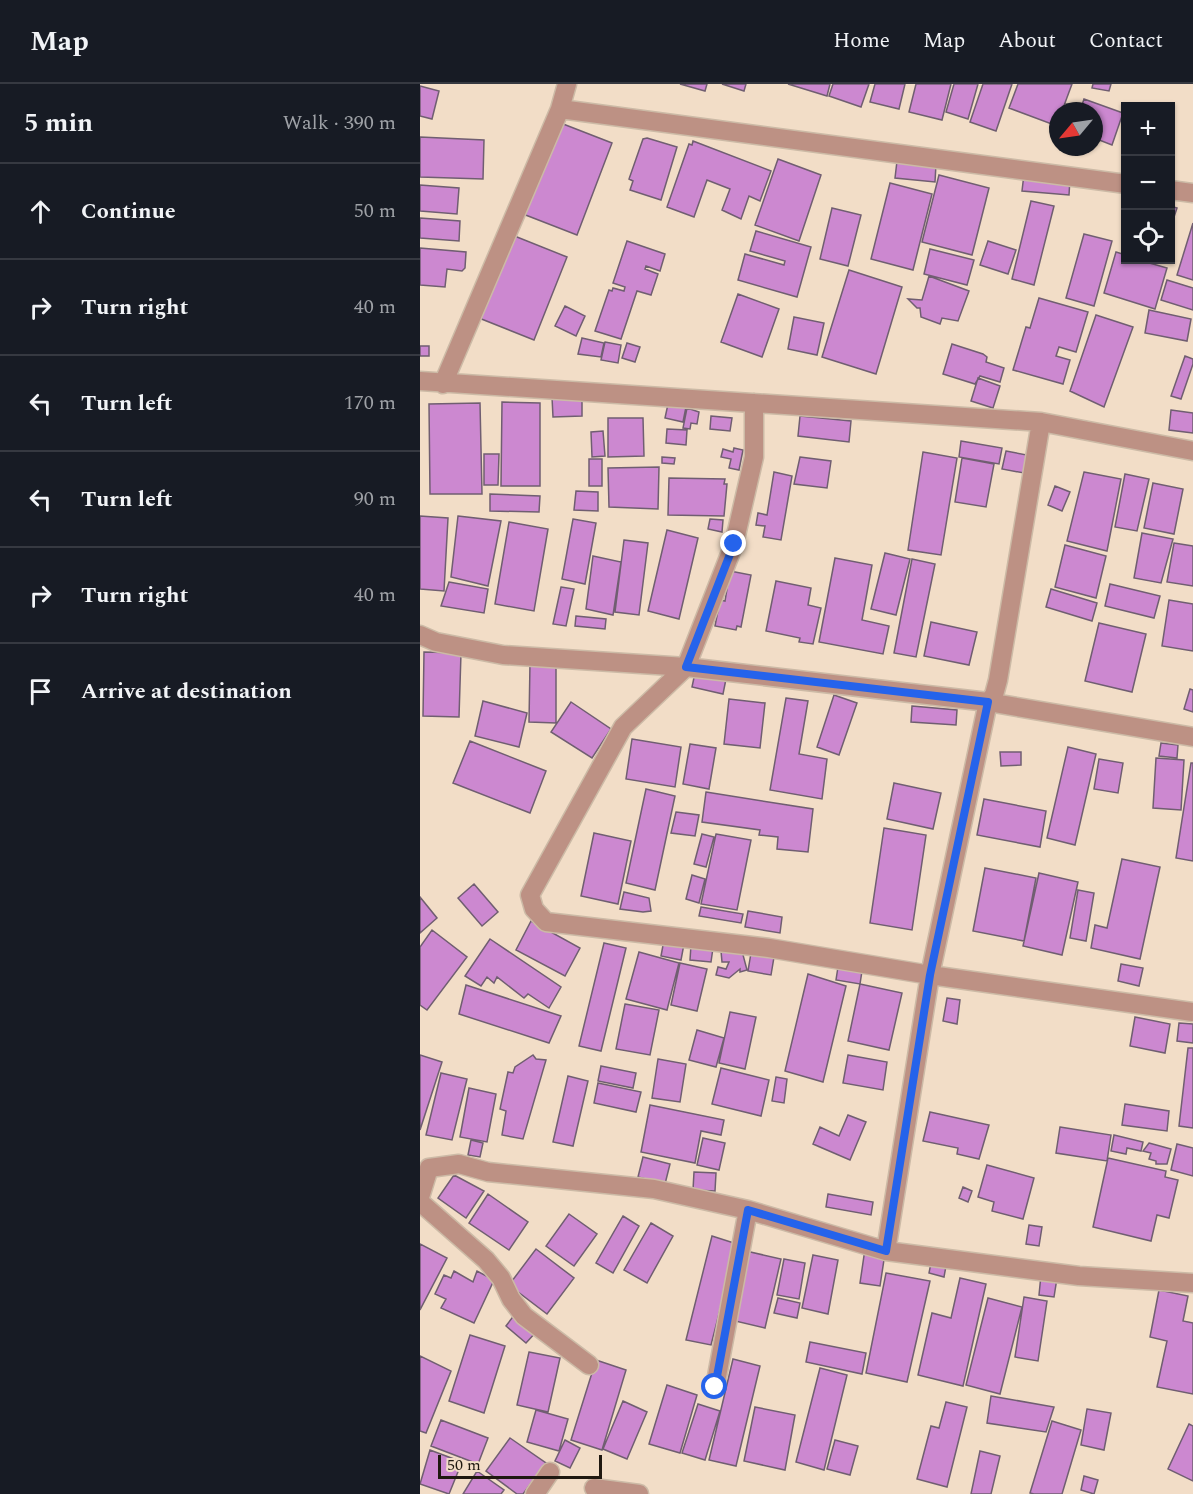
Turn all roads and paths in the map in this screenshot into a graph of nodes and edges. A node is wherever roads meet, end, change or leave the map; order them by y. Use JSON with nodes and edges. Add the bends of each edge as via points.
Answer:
{"nodes":[{"id":1,"x":567,"y":84,"type":"edge"},
{"id":2,"x":560,"y":110,"type":"junction"},
{"id":3,"x":1121,"y":183,"type":"edge"},
{"id":4,"x":1175,"y":191,"type":"edge"},
{"id":5,"x":1193,"y":193,"type":"edge"},
{"id":6,"x":420,"y":381,"type":"edge"},
{"id":7,"x":443,"y":384,"type":"junction"},
{"id":8,"x":754,"y":403,"type":"junction"},
{"id":9,"x":1041,"y":422,"type":"junction"},
{"id":10,"x":1193,"y":451,"type":"edge"},
{"id":11,"x":420,"y":635,"type":"edge"},
{"id":12,"x":686,"y":667,"type":"junction"},
{"id":13,"x":988,"y":702,"type":"junction"},
{"id":14,"x":1193,"y":737,"type":"edge"},
{"id":15,"x":930,"y":975,"type":"junction"},
{"id":16,"x":1193,"y":1012,"type":"edge"},
{"id":17,"x":420,"y":1197,"type":"edge"},
{"id":18,"x":420,"y":1202,"type":"edge"},
{"id":19,"x":748,"y":1210,"type":"junction"},
{"id":20,"x":886,"y":1251,"type":"junction"},
{"id":21,"x":1193,"y":1283,"type":"edge"},
{"id":22,"x":589,"y":1365,"type":"dead end"},
{"id":23,"x":715,"y":1387,"type":"dead end"},
{"id":24,"x":550,"y":1472,"type":"dead end"},
{"id":25,"x":594,"y":1488,"type":"dead end"},
{"id":26,"x":535,"y":1494,"type":"edge"},
{"id":27,"x":639,"y":1494,"type":"edge"}],
"edges":[{"from":1,"to":2,"type":"street"},
{"from":2,"to":3,"type":"street"},
{"from":2,"to":7,"type":"street"},
{"from":4,"to":5,"type":"street"},
{"from":6,"to":7,"type":"street"},
{"from":7,"to":8,"type":"street"},
{"from":8,"to":9,"type":"street"},
{"from":8,"to":12,"type":"street","via":[[754,457],[734,544]]},
{"from":9,"to":10,"type":"street"},
{"from":9,"to":13,"type":"street","via":[[998,680]]},
{"from":11,"to":12,"type":"street","via":[[436,642],[503,655]]},
{"from":12,"to":13,"type":"street"},
{"from":12,"to":15,"type":"street","via":[[624,727],[530,895],[534,909],[546,922],[769,948]]},
{"from":13,"to":14,"type":"street"},
{"from":13,"to":15,"type":"street"},
{"from":15,"to":16,"type":"street"},
{"from":15,"to":20,"type":"street"},
{"from":17,"to":19,"type":"street","via":[[429,1168],[459,1164],[488,1172],[654,1189]]},
{"from":18,"to":22,"type":"street","via":[[486,1260],[524,1316]]},
{"from":19,"to":20,"type":"street"},
{"from":19,"to":23,"type":"street"},
{"from":20,"to":21,"type":"street","via":[[1079,1275]]},
{"from":24,"to":26,"type":"street"},
{"from":25,"to":27,"type":"street"}]}
